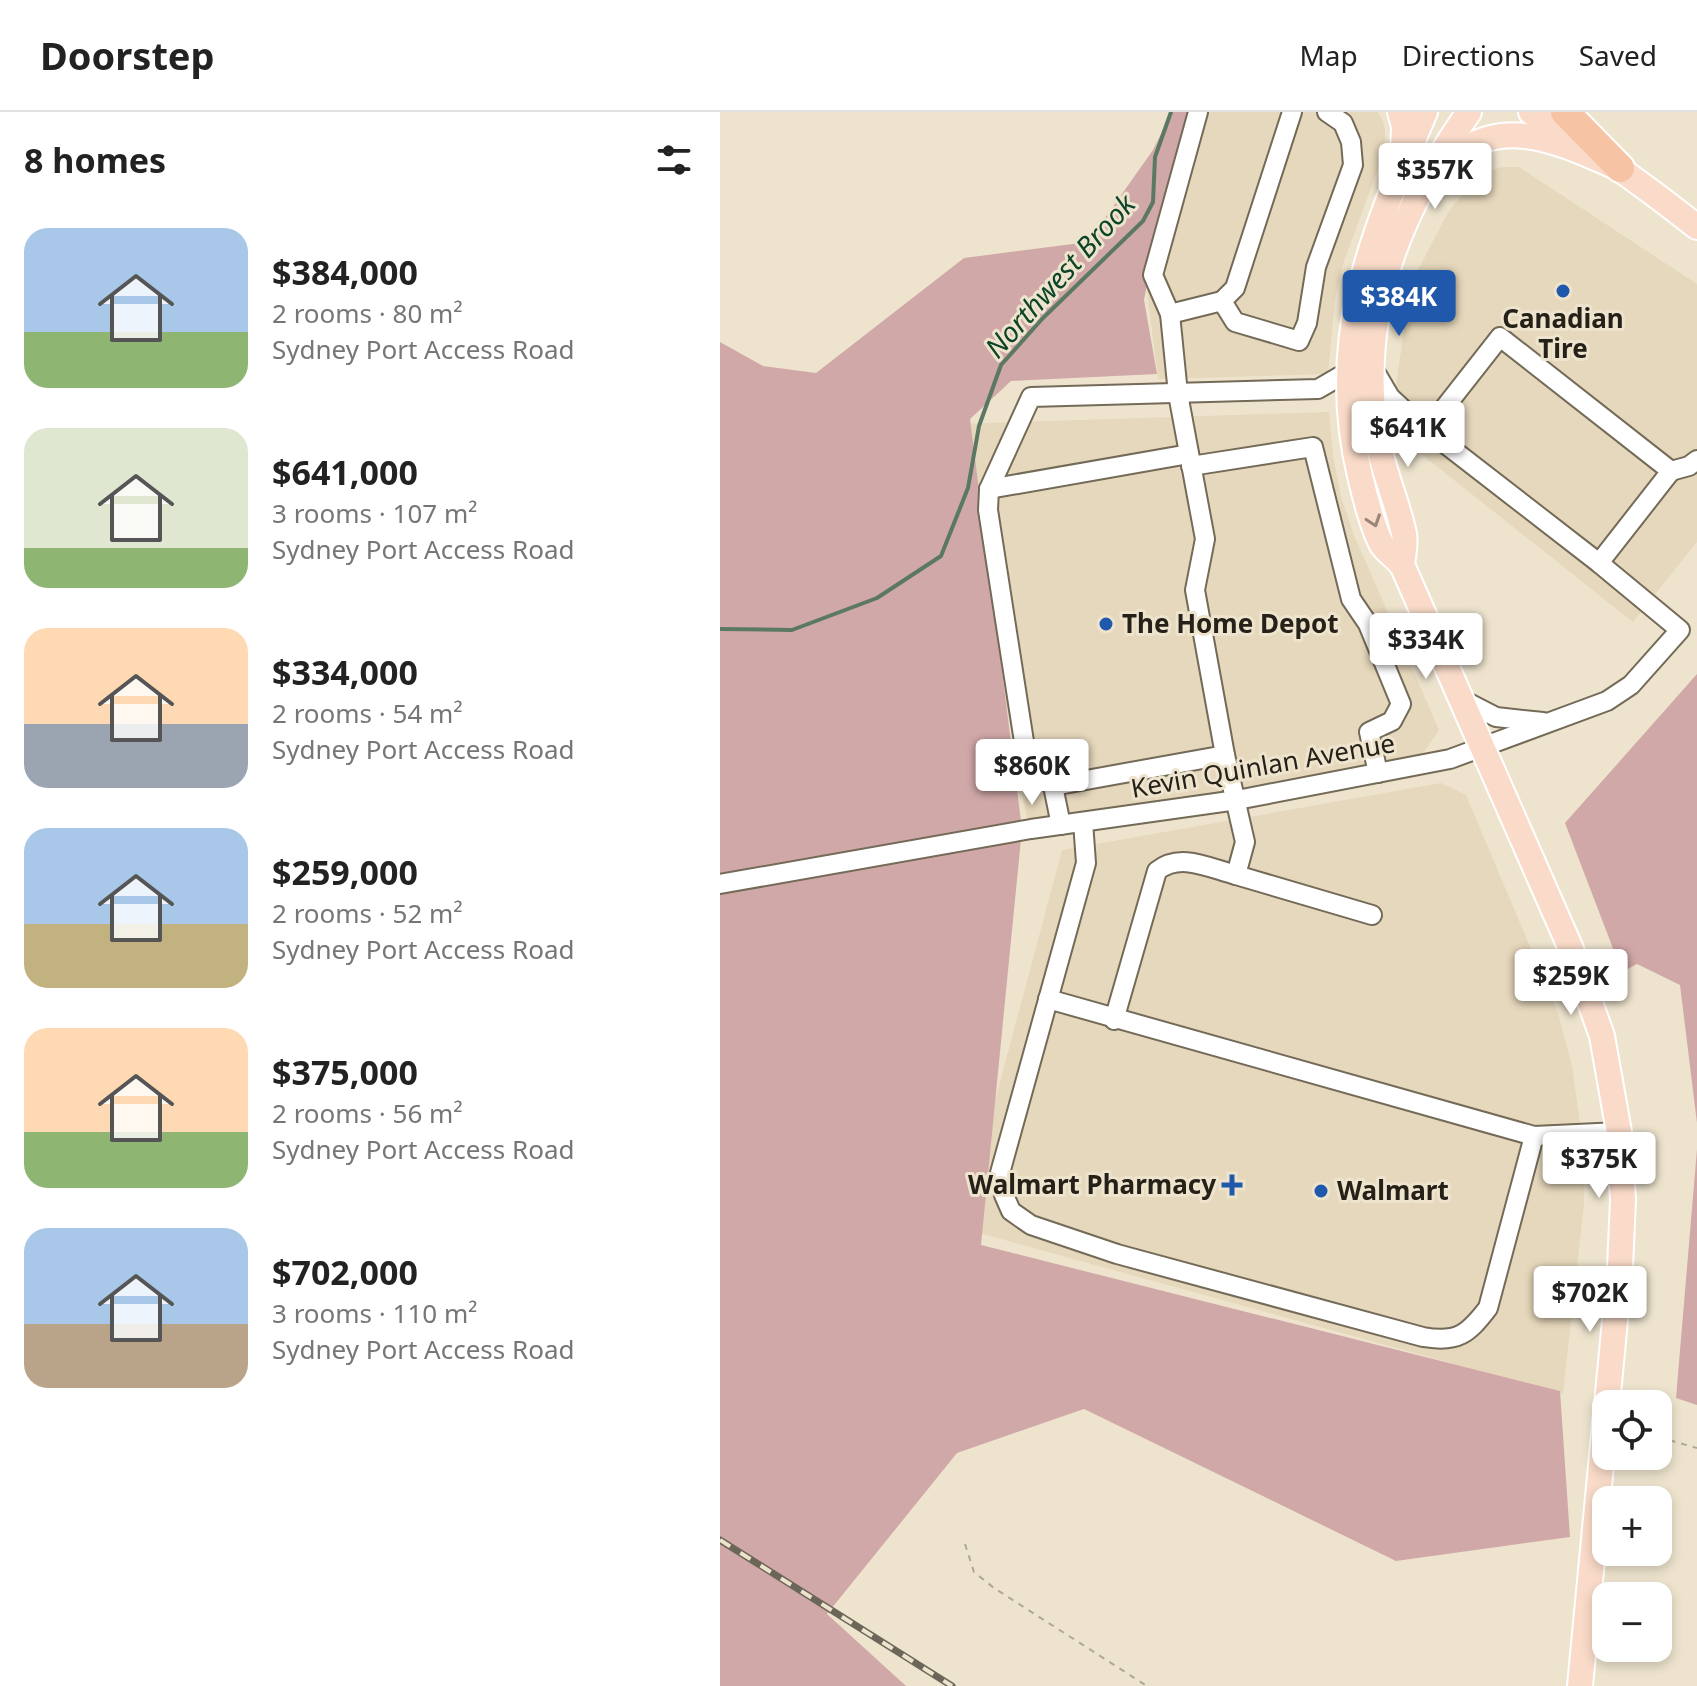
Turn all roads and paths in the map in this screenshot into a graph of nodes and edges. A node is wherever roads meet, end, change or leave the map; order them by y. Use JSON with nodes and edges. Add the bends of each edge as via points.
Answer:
{"nodes":[{"id":1,"x":1198,"y":112,"type":"edge"},
{"id":2,"x":1292,"y":112,"type":"edge"},
{"id":3,"x":1327,"y":112,"type":"edge"},
{"id":4,"x":1400,"y":112,"type":"edge"},
{"id":5,"x":1425,"y":112,"type":"edge"},
{"id":6,"x":1437,"y":112,"type":"edge"},
{"id":7,"x":1469,"y":112,"type":"edge"},
{"id":8,"x":1531,"y":112,"type":"edge"},
{"id":9,"x":1565,"y":112,"type":"edge"},
{"id":10,"x":1620,"y":168,"type":"junction"},
{"id":11,"x":1398,"y":174,"type":"junction"},
{"id":12,"x":1696,"y":226,"type":"edge"},
{"id":13,"x":1222,"y":301,"type":"junction"},
{"id":14,"x":1380,"y":302,"type":"junction"},
{"id":15,"x":1170,"y":314,"type":"junction"},
{"id":16,"x":1361,"y":369,"type":"junction"},
{"id":17,"x":1318,"y":389,"type":"junction"},
{"id":18,"x":1178,"y":394,"type":"junction"},
{"id":19,"x":1349,"y":404,"type":"junction"},
{"id":20,"x":1422,"y":426,"type":"junction"},
{"id":21,"x":1380,"y":456,"type":"junction"},
{"id":22,"x":1190,"y":460,"type":"junction"},
{"id":23,"x":1697,"y":460,"type":"edge"},
{"id":24,"x":1671,"y":471,"type":"junction"},
{"id":25,"x":989,"y":489,"type":"junction"},
{"id":26,"x":1599,"y":563,"type":"junction"},
{"id":27,"x":1402,"y":565,"type":"junction"},
{"id":28,"x":1461,"y":699,"type":"junction"},
{"id":29,"x":1550,"y":722,"type":"junction"},
{"id":30,"x":1482,"y":748,"type":"junction"},
{"id":31,"x":1225,"y":755,"type":"junction"},
{"id":32,"x":1378,"y":773,"type":"junction"},
{"id":33,"x":1053,"y":786,"type":"junction"},
{"id":34,"x":1237,"y":800,"type":"junction"},
{"id":35,"x":1083,"y":822,"type":"junction"},
{"id":36,"x":1061,"y":825,"type":"junction"},
{"id":37,"x":1236,"y":875,"type":"junction"},
{"id":38,"x":720,"y":884,"type":"edge"},
{"id":39,"x":1372,"y":915,"type":"dead end"},
{"id":40,"x":1048,"y":999,"type":"junction"},
{"id":41,"x":1114,"y":1020,"type":"junction"},
{"id":42,"x":1619,"y":1132,"type":"junction"},
{"id":43,"x":1534,"y":1136,"type":"junction"},
{"id":44,"x":1608,"y":1390,"type":"edge"},
{"id":45,"x":1672,"y":1441,"type":"edge"},
{"id":46,"x":1697,"y":1448,"type":"edge"},
{"id":47,"x":1601,"y":1470,"type":"edge"},
{"id":48,"x":965,"y":1544,"type":"dead end"},
{"id":49,"x":1147,"y":1686,"type":"edge"},
{"id":50,"x":1580,"y":1686,"type":"edge"}],
"edges":[{"from":1,"to":15,"type":"street","via":[[1153,275]]},
{"from":2,"to":13,"type":"street","via":[[1235,288]]},
{"from":3,"to":13,"type":"street","via":[[1343,123],[1353,165],[1316,267],[1299,341],[1235,322]]},
{"from":4,"to":11,"type":"main road","via":[[1405,141]]},
{"from":5,"to":11,"type":"main road"},
{"from":6,"to":14,"type":"main road","via":[[1393,239]]},
{"from":7,"to":14,"type":"main road","via":[[1407,215]]},
{"from":8,"to":10,"type":"main road"},
{"from":9,"to":10,"type":"highway"},
{"from":10,"to":12,"type":"main road"},
{"from":10,"to":14,"type":"main road","via":[[1532,135],[1480,138],[1443,169],[1416,212]]},
{"from":11,"to":16,"type":"main road","via":[[1362,275],[1352,325]]},
{"from":13,"to":15,"type":"street"},
{"from":14,"to":16,"type":"main road"},
{"from":15,"to":18,"type":"street"},
{"from":16,"to":17,"type":"street"},
{"from":16,"to":19,"type":"main road"},
{"from":16,"to":20,"type":"street"},
{"from":16,"to":21,"type":"main road"},
{"from":17,"to":18,"type":"street"},
{"from":17,"to":19,"type":"street"},
{"from":18,"to":22,"type":"street"},
{"from":18,"to":25,"type":"street","via":[[1031,397]]},
{"from":19,"to":27,"type":"main road","one_way":true,"via":[[1371,512],[1383,545]]},
{"from":20,"to":21,"type":"street","via":[[1406,423],[1395,428]]},
{"from":20,"to":24,"type":"street","via":[[1500,337]]},
{"from":20,"to":26,"type":"street"},
{"from":21,"to":27,"type":"main road","via":[[1405,537]]},
{"from":22,"to":25,"type":"street"},
{"from":22,"to":31,"type":"street","via":[[1205,539],[1195,590]]},
{"from":22,"to":32,"type":"street","via":[[1313,447],[1351,599],[1368,624],[1401,704],[1392,721],[1369,732]]},
{"from":23,"to":24,"type":"street"},
{"from":24,"to":26,"type":"street"},
{"from":25,"to":33,"type":"street","via":[[1027,761]]},
{"from":26,"to":29,"type":"street","name":"Kevin Quinlan Avenue","via":[[1680,630],[1631,685],[1607,701]]},
{"from":27,"to":28,"type":"main road"},
{"from":28,"to":29,"type":"street","via":[[1496,717]]},
{"from":28,"to":30,"type":"main road"},
{"from":29,"to":30,"type":"street","name":"Kevin Quinlan Avenue"},
{"from":30,"to":32,"type":"street","name":"Kevin Quinlan Avenue"},
{"from":30,"to":42,"type":"main road","via":[[1588,991],[1609,1067]]},
{"from":31,"to":33,"type":"street"},
{"from":31,"to":34,"type":"street"},
{"from":32,"to":34,"type":"street","name":"Kevin Quinlan Avenue"},
{"from":33,"to":36,"type":"street"},
{"from":34,"to":35,"type":"street","name":"Kevin Quinlan Avenue"},
{"from":34,"to":37,"type":"street","via":[[1245,842]]},
{"from":35,"to":36,"type":"street","name":"Kevin Quinlan Avenue"},
{"from":35,"to":40,"type":"street","via":[[1086,863]]},
{"from":36,"to":38,"type":"street","name":"Kevin Quinlan Avenue"},
{"from":37,"to":39,"type":"street"},
{"from":37,"to":41,"type":"street","via":[[1183,861],[1168,862],[1157,871]]},
{"from":40,"to":41,"type":"street"},
{"from":40,"to":43,"type":"street","via":[[1000,1173],[1004,1195],[1011,1211],[1031,1225],[1117,1254],[1423,1337],[1457,1338],[1488,1308]]},
{"from":41,"to":43,"type":"street"},
{"from":42,"to":43,"type":"street"},
{"from":42,"to":44,"type":"main road","via":[[1622,1235]]},
{"from":45,"to":46,"type":"path"},
{"from":47,"to":50,"type":"main road"},
{"from":48,"to":49,"type":"path","via":[[974,1572],[994,1588]]}]}
